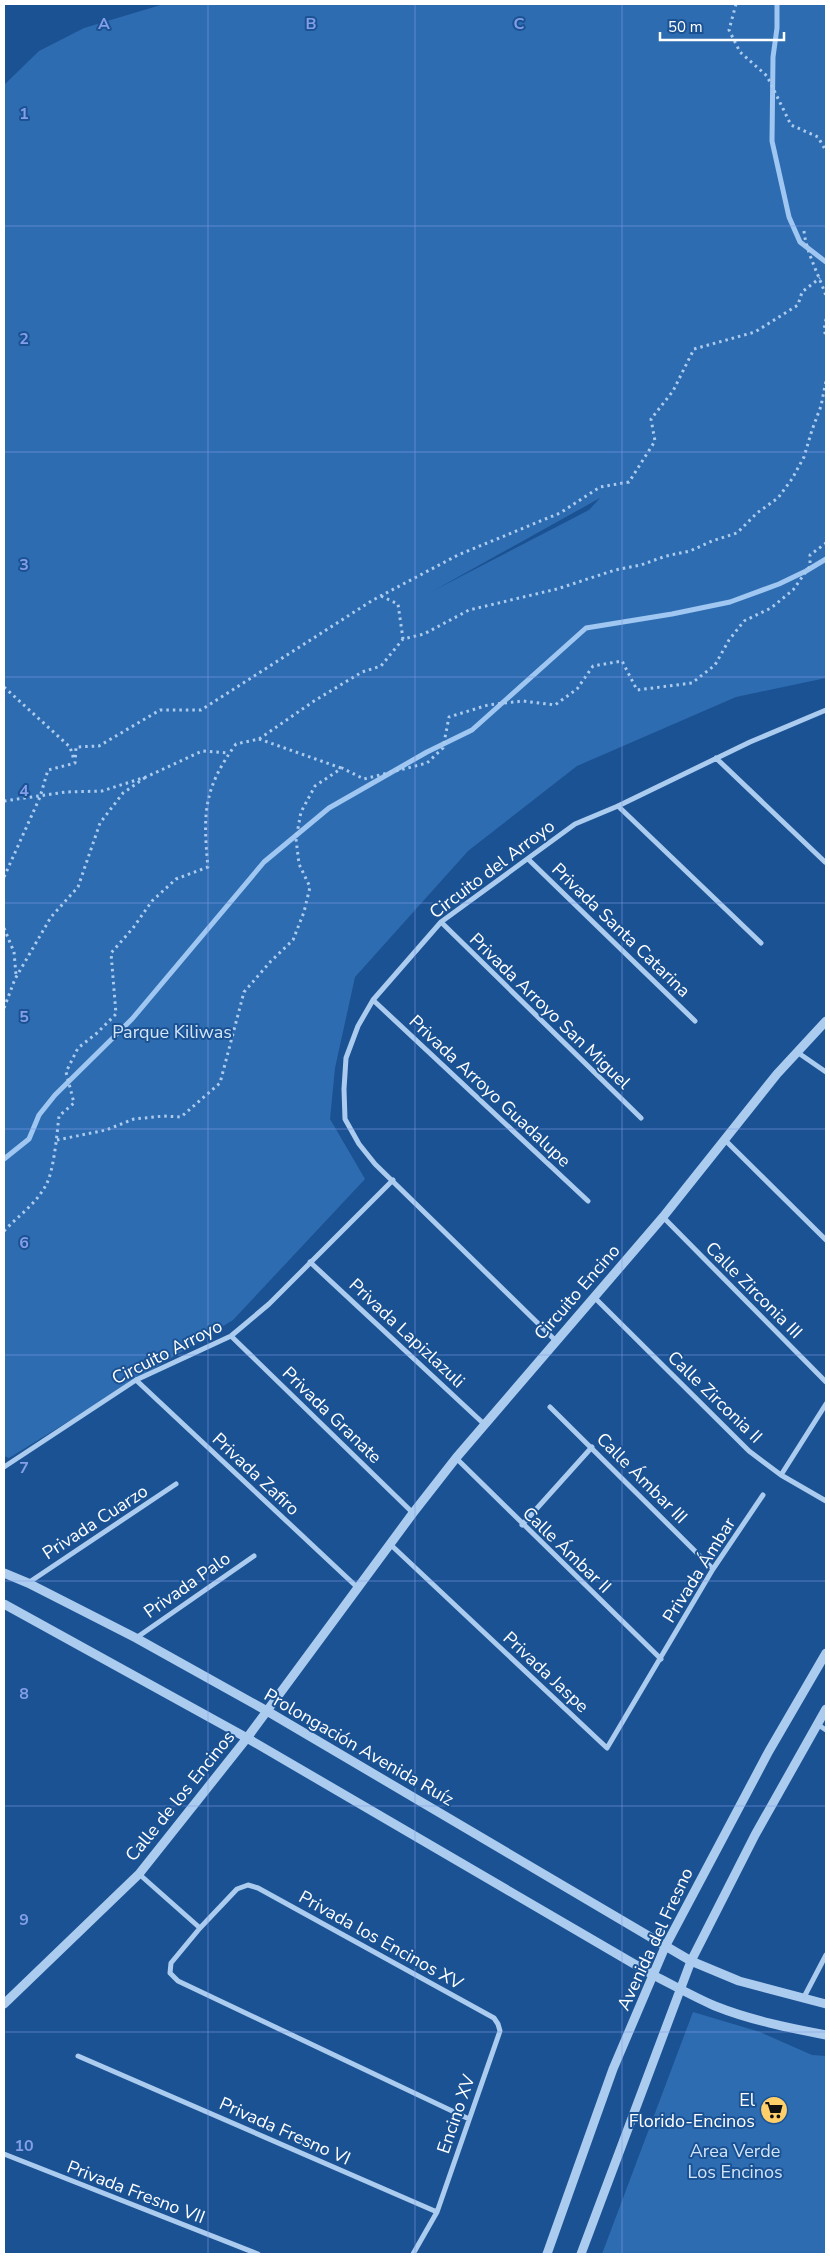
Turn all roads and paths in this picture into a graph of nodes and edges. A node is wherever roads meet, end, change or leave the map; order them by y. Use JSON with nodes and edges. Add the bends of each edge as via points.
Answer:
{"nodes":[{"id":1,"x":736,"y":4,"type":"edge"},
{"id":2,"x":826,"y":151,"type":"edge"},
{"id":3,"x":804,"y":231,"type":"dead end"},
{"id":4,"x":820,"y":278,"type":"junction"},
{"id":5,"x":826,"y":296,"type":"edge"},
{"id":6,"x":826,"y":319,"type":"edge"},
{"id":7,"x":826,"y":336,"type":"edge"},
{"id":8,"x":826,"y":381,"type":"edge"},
{"id":9,"x":826,"y":543,"type":"edge"},
{"id":10,"x":381,"y":596,"type":"junction"},
{"id":11,"x":403,"y":640,"type":"junction"},
{"id":12,"x":4,"y":687,"type":"edge"},
{"id":13,"x":825,"y":713,"type":"edge"},
{"id":14,"x":259,"y":740,"type":"junction"},
{"id":15,"x":229,"y":753,"type":"junction"},
{"id":16,"x":716,"y":758,"type":"junction"},
{"id":17,"x":75,"y":763,"type":"junction"},
{"id":18,"x":342,"y":768,"type":"junction"},
{"id":19,"x":146,"y":777,"type":"junction"},
{"id":20,"x":40,"y":797,"type":"junction"},
{"id":21,"x":4,"y":801,"type":"edge"},
{"id":22,"x":618,"y":806,"type":"junction"},
{"id":23,"x":528,"y":859,"type":"junction"},
{"id":24,"x":826,"y":862,"type":"edge"},
{"id":25,"x":4,"y":877,"type":"edge"},
{"id":26,"x":441,"y":922,"type":"junction"},
{"id":27,"x":4,"y":928,"type":"edge"},
{"id":28,"x":761,"y":944,"type":"dead end"},
{"id":29,"x":15,"y":979,"type":"junction"},
{"id":30,"x":373,"y":1000,"type":"junction"},
{"id":31,"x":4,"y":1008,"type":"edge"},
{"id":32,"x":694,"y":1021,"type":"dead end"},
{"id":33,"x":826,"y":1021,"type":"edge"},
{"id":34,"x":796,"y":1052,"type":"junction"},
{"id":35,"x":826,"y":1072,"type":"edge"},
{"id":36,"x":641,"y":1118,"type":"dead end"},
{"id":37,"x":57,"y":1140,"type":"junction"},
{"id":38,"x":725,"y":1140,"type":"junction"},
{"id":39,"x":393,"y":1180,"type":"junction"},
{"id":40,"x":588,"y":1201,"type":"dead end"},
{"id":41,"x":663,"y":1217,"type":"junction"},
{"id":42,"x":4,"y":1230,"type":"edge"},
{"id":43,"x":826,"y":1240,"type":"edge"},
{"id":44,"x":310,"y":1262,"type":"junction"},
{"id":45,"x":595,"y":1298,"type":"junction"},
{"id":46,"x":231,"y":1336,"type":"junction"},
{"id":47,"x":556,"y":1341,"type":"junction"},
{"id":48,"x":136,"y":1380,"type":"junction"},
{"id":49,"x":826,"y":1382,"type":"edge"},
{"id":50,"x":826,"y":1404,"type":"edge"},
{"id":51,"x":550,"y":1407,"type":"dead end"},
{"id":52,"x":484,"y":1424,"type":"junction"},
{"id":53,"x":592,"y":1447,"type":"junction"},
{"id":54,"x":456,"y":1458,"type":"junction"},
{"id":55,"x":4,"y":1467,"type":"edge"},
{"id":56,"x":781,"y":1475,"type":"junction"},
{"id":57,"x":176,"y":1484,"type":"dead end"},
{"id":58,"x":763,"y":1495,"type":"dead end"},
{"id":59,"x":826,"y":1501,"type":"edge"},
{"id":60,"x":413,"y":1513,"type":"junction"},
{"id":61,"x":522,"y":1525,"type":"junction"},
{"id":62,"x":391,"y":1545,"type":"junction"},
{"id":63,"x":254,"y":1556,"type":"dead end"},
{"id":64,"x":713,"y":1569,"type":"junction"},
{"id":65,"x":4,"y":1574,"type":"edge"},
{"id":66,"x":28,"y":1582,"type":"junction"},
{"id":67,"x":358,"y":1589,"type":"junction"},
{"id":68,"x":4,"y":1604,"type":"edge"},
{"id":69,"x":136,"y":1638,"type":"junction"},
{"id":70,"x":826,"y":1653,"type":"edge"},
{"id":71,"x":661,"y":1659,"type":"junction"},
{"id":72,"x":826,"y":1709,"type":"edge"},
{"id":73,"x":267,"y":1711,"type":"junction"},
{"id":74,"x":817,"y":1724,"type":"junction"},
{"id":75,"x":826,"y":1730,"type":"edge"},
{"id":76,"x":247,"y":1738,"type":"junction"},
{"id":77,"x":139,"y":1874,"type":"junction"},
{"id":78,"x":200,"y":1928,"type":"junction"},
{"id":79,"x":665,"y":1947,"type":"junction"},
{"id":80,"x":826,"y":1955,"type":"edge"},
{"id":81,"x":691,"y":1961,"type":"junction"},
{"id":82,"x":653,"y":1975,"type":"junction"},
{"id":83,"x":680,"y":1988,"type":"junction"},
{"id":84,"x":802,"y":1999,"type":"junction"},
{"id":85,"x":4,"y":2004,"type":"edge"},
{"id":86,"x":826,"y":2004,"type":"edge"},
{"id":87,"x":498,"y":2024,"type":"joint"},
{"id":88,"x":826,"y":2035,"type":"edge"},
{"id":89,"x":78,"y":2056,"type":"dead end"},
{"id":90,"x":469,"y":2119,"type":"junction"},
{"id":91,"x":4,"y":2154,"type":"edge"},
{"id":92,"x":436,"y":2212,"type":"junction"},
{"id":93,"x":258,"y":2254,"type":"edge"},
{"id":94,"x":413,"y":2254,"type":"edge"},
{"id":95,"x":547,"y":2254,"type":"edge"},
{"id":96,"x":581,"y":2254,"type":"edge"}],
"edges":[{"from":1,"to":2,"type":"path","via":[[729,30],[740,52],[767,76],[791,125],[818,137]]},
{"from":3,"to":4,"type":"path","via":[[805,246]]},
{"from":4,"to":5,"type":"path"},
{"from":4,"to":10,"type":"path","via":[[802,292],[798,305],[755,332],[694,349],[673,391],[651,419],[655,441],[628,482],[600,487],[560,513],[458,555]]},
{"from":6,"to":7,"type":"path"},
{"from":8,"to":11,"type":"path","via":[[822,406],[804,457],[792,479],[778,498],[756,513],[737,533],[641,566],[614,570],[557,589],[469,610],[424,634]]},
{"from":9,"to":18,"type":"path","via":[[810,555],[810,566],[793,590],[771,608],[744,621],[715,664],[692,683],[637,690],[622,661],[593,666],[577,689],[555,705],[516,701],[488,705],[449,717],[443,748],[427,763],[364,779]]},
{"from":10,"to":11,"type":"path","via":[[398,604]]},
{"from":10,"to":17,"type":"path","via":[[201,710],[160,710],[99,746],[76,747]]},
{"from":11,"to":14,"type":"path","via":[[381,666],[362,672],[314,701]]},
{"from":12,"to":17,"type":"path","via":[[70,747]]},
{"from":13,"to":16,"type":"street","name":"Circuito del Arroyo"},
{"from":14,"to":15,"type":"path","via":[[236,744]]},
{"from":14,"to":18,"type":"path"},
{"from":15,"to":19,"type":"path","via":[[202,751]]},
{"from":15,"to":37,"type":"path","via":[[216,772],[207,802],[204,827],[208,867],[176,879],[152,901],[111,953],[116,1014],[78,1048],[66,1072],[74,1103],[59,1116]]},
{"from":16,"to":22,"type":"street","name":"Circuito del Arroyo"},
{"from":16,"to":24,"type":"street"},
{"from":17,"to":20,"type":"path","via":[[48,770]]},
{"from":18,"to":37,"type":"path","via":[[315,786],[301,812],[296,839],[299,864],[310,887],[304,912],[293,940],[244,992],[220,1083],[181,1118],[164,1116],[134,1120],[106,1130]]},
{"from":19,"to":20,"type":"path","via":[[102,791]]},
{"from":19,"to":29,"type":"path","via":[[123,793],[100,823],[78,887],[51,917]]},
{"from":20,"to":21,"type":"path"},
{"from":20,"to":25,"type":"path"},
{"from":22,"to":23,"type":"street","name":"Circuito del Arroyo","via":[[575,824]]},
{"from":22,"to":28,"type":"street"},
{"from":23,"to":26,"type":"street","name":"Circuito del Arroyo"},
{"from":23,"to":32,"type":"street","name":"Privada Santa Catarina"},
{"from":26,"to":30,"type":"street","name":"Circuito del Arroyo"},
{"from":26,"to":36,"type":"street","name":"Privada Arroyo San Miguel"},
{"from":27,"to":29,"type":"path","via":[[14,952]]},
{"from":29,"to":31,"type":"path"},
{"from":30,"to":39,"type":"street","name":"Circuito del Arroyo","via":[[358,1026],[346,1058],[345,1119],[359,1144]]},
{"from":30,"to":40,"type":"street","name":"Privada Arroyo Guadalupe"},
{"from":33,"to":34,"type":"street","name":"Circuito Encino"},
{"from":34,"to":35,"type":"street"},
{"from":34,"to":38,"type":"street","name":"Circuito Encino"},
{"from":37,"to":42,"type":"path","via":[[47,1184],[29,1208]]},
{"from":38,"to":41,"type":"street","name":"Circuito Encino"},
{"from":38,"to":43,"type":"street"},
{"from":39,"to":44,"type":"street","name":"Circuito Arroyo"},
{"from":39,"to":47,"type":"street","name":"Circuito del Arroyo"},
{"from":41,"to":45,"type":"street","name":"Circuito Encino"},
{"from":41,"to":49,"type":"street","name":"Calle Zirconia III"},
{"from":44,"to":46,"type":"street","name":"Circuito Arroyo","via":[[269,1304]]},
{"from":44,"to":52,"type":"street","name":"Privada Lapizlazuli"},
{"from":45,"to":47,"type":"street","name":"Circuito Encino"},
{"from":45,"to":56,"type":"street","name":"Calle Zirconia II","via":[[749,1451]]},
{"from":46,"to":48,"type":"street","name":"Circuito Arroyo"},
{"from":46,"to":60,"type":"street","name":"Privada Granate"},
{"from":47,"to":52,"type":"street","name":"Circuito Encino"},
{"from":48,"to":55,"type":"street","name":"Circuito Arroyo"},
{"from":48,"to":67,"type":"street","name":"Privada Zafiro"},
{"from":50,"to":56,"type":"street"},
{"from":51,"to":53,"type":"street","name":"Calle Ámbar III"},
{"from":52,"to":54,"type":"street","name":"Circuito Encino"},
{"from":53,"to":61,"type":"street"},
{"from":53,"to":64,"type":"street","name":"Calle Ámbar III"},
{"from":54,"to":60,"type":"street","name":"Circuito Encino"},
{"from":54,"to":61,"type":"street","name":"Calle Ámbar II"},
{"from":56,"to":59,"type":"street","name":"Calle Zirconia II"},
{"from":57,"to":66,"type":"street","name":"Privada Cuarzo"},
{"from":58,"to":64,"type":"street","name":"Privada Ámbar"},
{"from":60,"to":62,"type":"street","name":"Circuito Encino"},
{"from":61,"to":71,"type":"street","name":"Calle Ámbar II"},
{"from":62,"to":67,"type":"street","name":"Circuito Encino"},
{"from":62,"to":71,"type":"street","name":"Privada Jaspe","via":[[607,1748]]},
{"from":63,"to":69,"type":"street","name":"Privada Palo"},
{"from":64,"to":71,"type":"street","name":"Privada Ámbar"},
{"from":65,"to":66,"type":"street","name":"Prolongación Avenida Ruíz"},
{"from":66,"to":69,"type":"street","name":"Prolongación Avenida Ruíz"},
{"from":67,"to":73,"type":"street","name":"Calle de los Encinos"},
{"from":68,"to":76,"type":"street"},
{"from":69,"to":73,"type":"street","name":"Prolongación Avenida Ruíz"},
{"from":70,"to":79,"type":"street","name":"Avenida del Fresno","via":[[768,1751]]},
{"from":72,"to":74,"type":"street"},
{"from":73,"to":76,"type":"street","name":"Calle de los Encinos"},
{"from":73,"to":79,"type":"street","name":"Prolongación Avenida Ruíz"},
{"from":74,"to":75,"type":"street"},
{"from":74,"to":81,"type":"street","via":[[755,1835]]},
{"from":76,"to":77,"type":"street","name":"Calle de los Encinos"},
{"from":76,"to":82,"type":"street"},
{"from":77,"to":78,"type":"street"},
{"from":77,"to":85,"type":"street","name":"Calle de los Encinos"},
{"from":78,"to":87,"type":"street","name":"Privada los Encinos XV","via":[[237,1889],[248,1885],[258,1888],[494,2018]]},
{"from":78,"to":90,"type":"street","via":[[171,1963],[170,1973],[178,1981]]},
{"from":79,"to":81,"type":"street","name":"Prolongación Avenida Ruíz"},
{"from":79,"to":82,"type":"street","name":"Avenida del Fresno"},
{"from":80,"to":84,"type":"street"},
{"from":81,"to":83,"type":"street"},
{"from":81,"to":84,"type":"street","name":"Prolongación Avenida Ruíz","via":[[739,1981]]},
{"from":82,"to":83,"type":"street"},
{"from":82,"to":95,"type":"street","name":"Avenida del Fresno","via":[[613,2069]]},
{"from":83,"to":88,"type":"street","via":[[731,2012]]},
{"from":83,"to":96,"type":"street"},
{"from":84,"to":86,"type":"street","name":"Prolongación Avenida Ruíz"},
{"from":87,"to":90,"type":"street","name":"Encino XV","via":[[500,2031]]},
{"from":89,"to":92,"type":"street","name":"Privada Fresno VI"},
{"from":90,"to":92,"type":"street","name":"Encino XV"},
{"from":91,"to":93,"type":"street","name":"Privada Fresno VII"},
{"from":92,"to":94,"type":"street"}]}
